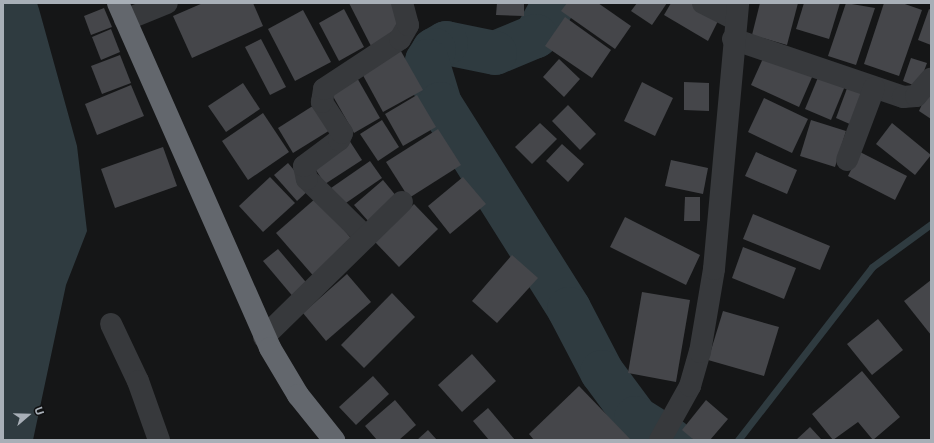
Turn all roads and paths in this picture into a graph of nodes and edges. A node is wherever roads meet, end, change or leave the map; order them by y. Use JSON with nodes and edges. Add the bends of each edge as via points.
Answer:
{"nodes":[{"id":1,"x":167,"y":3,"type":"edge"},
{"id":2,"x":402,"y":3,"type":"edge"},
{"id":3,"x":703,"y":3,"type":"edge"},
{"id":4,"x":121,"y":11,"type":"edge"},
{"id":5,"x":736,"y":20,"type":"edge"},
{"id":6,"x":931,"y":79,"type":"edge"},
{"id":7,"x":874,"y":88,"type":"junction"},
{"id":8,"x":847,"y":160,"type":"dead end"},
{"id":9,"x":402,"y":202,"type":"dead end"},
{"id":10,"x":366,"y":237,"type":"junction"},
{"id":11,"x":111,"y":324,"type":"dead end"},
{"id":12,"x":264,"y":337,"type":"junction"},
{"id":13,"x":666,"y":432,"type":"edge"},
{"id":14,"x":159,"y":440,"type":"edge"},
{"id":15,"x":334,"y":440,"type":"edge"}],
"edges":[{"from":1,"to":4,"type":"street"},
{"from":2,"to":10,"type":"street","via":[[408,25],[400,39],[324,90],[322,102],[342,133],[339,140],[304,166],[307,179]]},
{"from":3,"to":5,"type":"street"},
{"from":4,"to":12,"type":"highway"},
{"from":5,"to":7,"type":"street"},
{"from":5,"to":13,"type":"street","via":[[714,268],[700,352],[690,386]]},
{"from":6,"to":7,"type":"street","via":[[916,96],[903,97]]},
{"from":7,"to":8,"type":"street"},
{"from":9,"to":10,"type":"street"},
{"from":10,"to":12,"type":"street"},
{"from":11,"to":14,"type":"street","via":[[138,381]]},
{"from":12,"to":15,"type":"highway","via":[[298,395]]}]}
